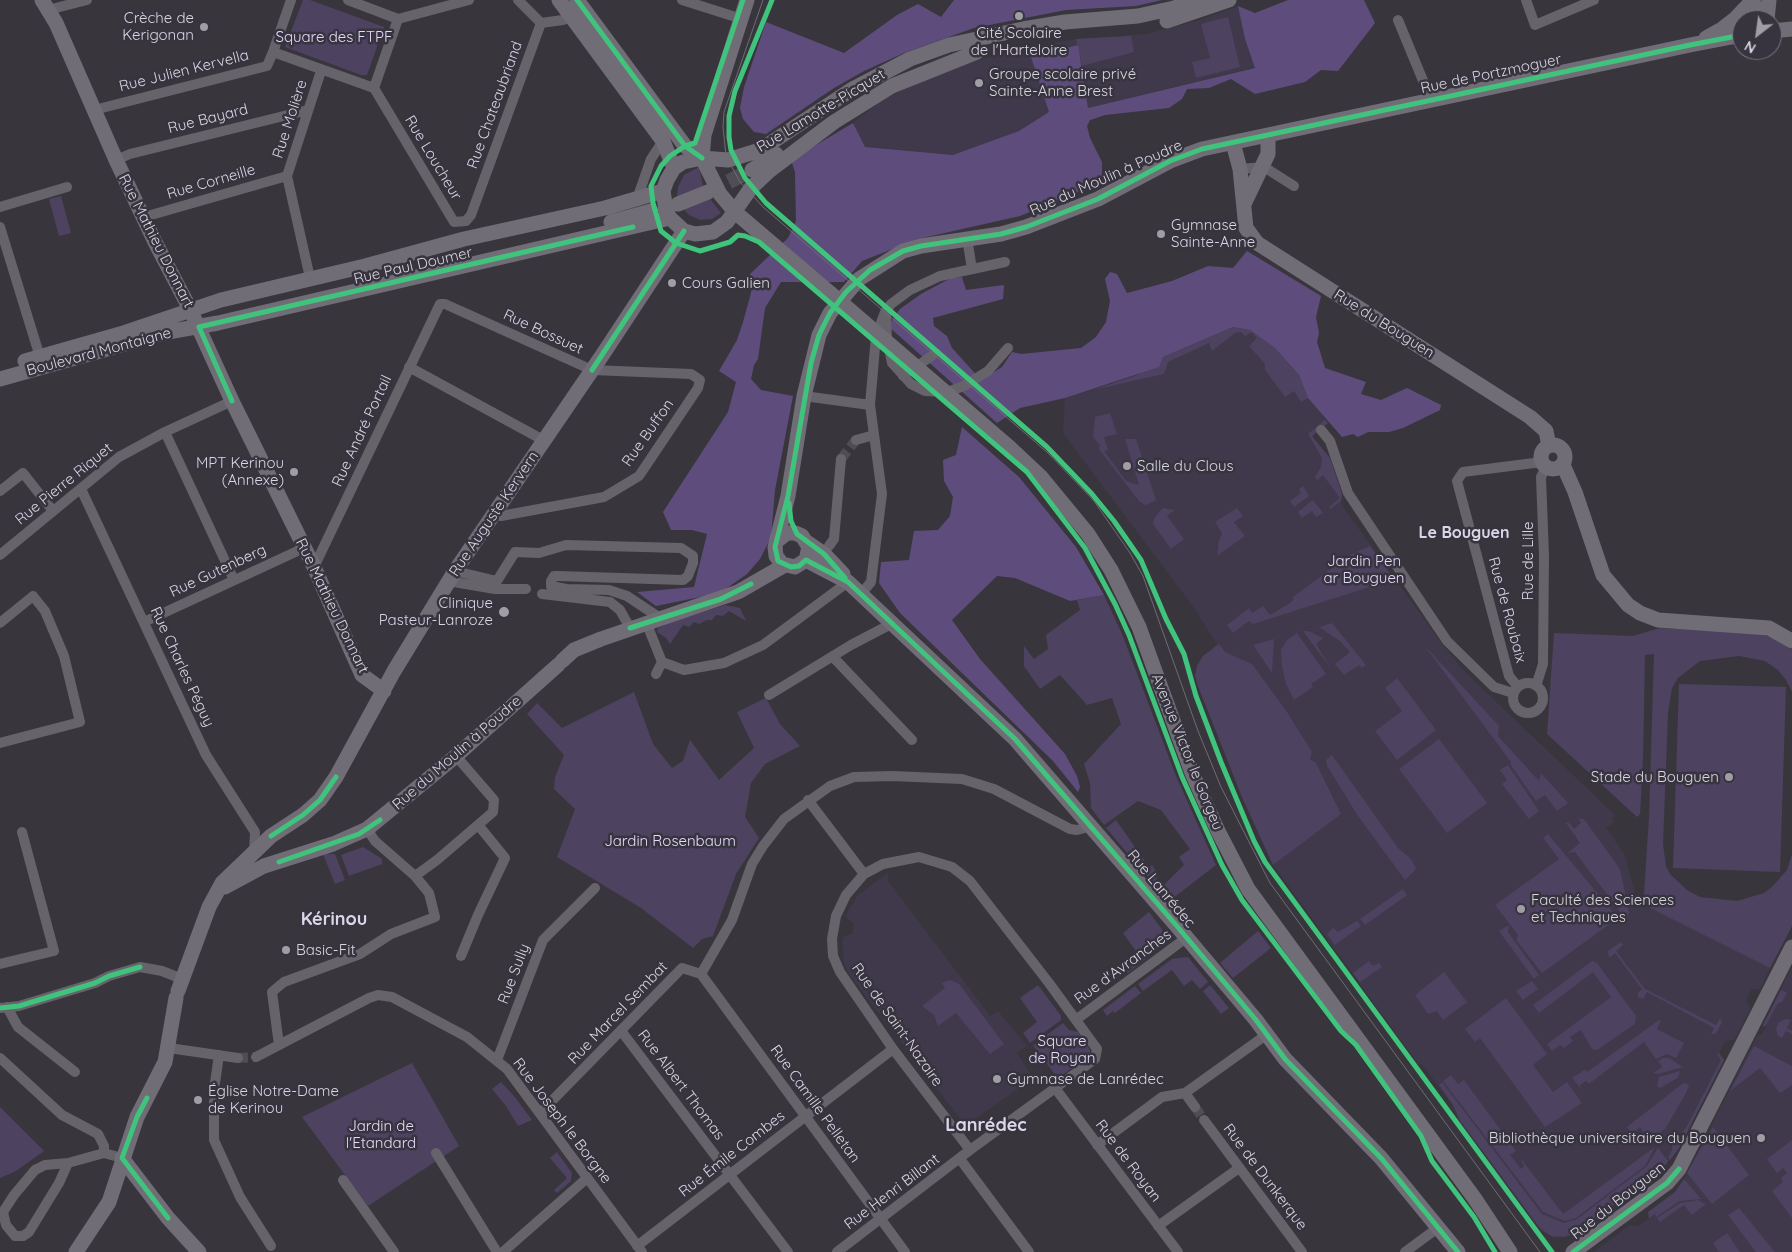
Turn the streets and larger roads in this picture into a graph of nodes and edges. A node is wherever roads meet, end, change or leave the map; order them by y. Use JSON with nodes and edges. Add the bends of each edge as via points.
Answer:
{"nodes":[{"id":1,"x":87,"y":0,"type":"edge"},
{"id":2,"x":291,"y":0,"type":"edge"},
{"id":3,"x":348,"y":0,"type":"edge"},
{"id":4,"x":469,"y":0,"type":"edge"},
{"id":5,"x":518,"y":0,"type":"edge"},
{"id":6,"x":559,"y":0,"type":"edge"},
{"id":7,"x":577,"y":0,"type":"edge"},
{"id":8,"x":682,"y":0,"type":"edge"},
{"id":9,"x":747,"y":0,"type":"edge"},
{"id":10,"x":1197,"y":0,"type":"edge"},
{"id":11,"x":1229,"y":0,"type":"edge"},
{"id":12,"x":1526,"y":0,"type":"edge"},
{"id":13,"x":1594,"y":0,"type":"edge"},
{"id":14,"x":1753,"y":0,"type":"edge"},
{"id":15,"x":45,"y":5,"type":"edge"},
{"id":16,"x":571,"y":16,"type":"junction"},
{"id":17,"x":398,"y":19,"type":"junction"},
{"id":18,"x":742,"y":19,"type":"junction"},
{"id":19,"x":1398,"y":20,"type":"dead end"},
{"id":20,"x":541,"y":23,"type":"junction"},
{"id":21,"x":1024,"y":29,"type":"junction"},
{"id":22,"x":1732,"y":38,"type":"edge"},
{"id":23,"x":1690,"y":44,"type":"junction"},
{"id":24,"x":273,"y":52,"type":"junction"},
{"id":25,"x":977,"y":52,"type":"junction"},
{"id":26,"x":321,"y":71,"type":"junction"},
{"id":27,"x":374,"y":88,"type":"junction"},
{"id":28,"x":1430,"y":100,"type":"junction"},
{"id":29,"x":94,"y":110,"type":"junction"},
{"id":30,"x":308,"y":110,"type":"junction"},
{"id":31,"x":1268,"y":135,"type":"junction"},
{"id":32,"x":663,"y":141,"type":"junction"},
{"id":33,"x":1240,"y":142,"type":"junction"},
{"id":34,"x":702,"y":158,"type":"junction"},
{"id":35,"x":116,"y":160,"type":"junction"},
{"id":36,"x":1264,"y":167,"type":"junction"},
{"id":37,"x":674,"y":168,"type":"junction"},
{"id":38,"x":1240,"y":169,"type":"junction"},
{"id":39,"x":287,"y":176,"type":"junction"},
{"id":40,"x":1294,"y":186,"type":"dead end"},
{"id":41,"x":66,"y":187,"type":"dead end"},
{"id":42,"x":707,"y":190,"type":"tunnel mouth"},
{"id":43,"x":663,"y":192,"type":"junction"},
{"id":44,"x":679,"y":201,"type":"dead end"},
{"id":45,"x":1244,"y":204,"type":"junction"},
{"id":46,"x":646,"y":206,"type":"junction"},
{"id":47,"x":0,"y":207,"type":"edge"},
{"id":48,"x":735,"y":212,"type":"junction"},
{"id":49,"x":144,"y":217,"type":"junction"},
{"id":50,"x":670,"y":218,"type":"junction"},
{"id":51,"x":462,"y":223,"type":"junction"},
{"id":52,"x":0,"y":227,"type":"edge"},
{"id":53,"x":684,"y":231,"type":"junction"},
{"id":54,"x":967,"y":238,"type":"junction"},
{"id":55,"x":464,"y":239,"type":"junction"},
{"id":56,"x":540,"y":244,"type":"junction"},
{"id":57,"x":1005,"y":262,"type":"dead end"},
{"id":58,"x":364,"y":266,"type":"junction"},
{"id":59,"x":972,"y":269,"type":"junction"},
{"id":60,"x":310,"y":278,"type":"junction"},
{"id":61,"x":437,"y":307,"type":"joint"},
{"id":62,"x":190,"y":309,"type":"junction"},
{"id":63,"x":886,"y":312,"type":"junction"},
{"id":64,"x":198,"y":326,"type":"junction"},
{"id":65,"x":1008,"y":348,"type":"dead end"},
{"id":66,"x":933,"y":355,"type":"dead end"},
{"id":67,"x":40,"y":357,"type":"junction"},
{"id":68,"x":409,"y":367,"type":"junction"},
{"id":69,"x":0,"y":368,"type":"edge"},
{"id":70,"x":592,"y":370,"type":"junction"},
{"id":71,"x":903,"y":376,"type":"junction"},
{"id":72,"x":0,"y":379,"type":"edge"},
{"id":73,"x":700,"y":380,"type":"joint"},
{"id":74,"x":804,"y":396,"type":"junction"},
{"id":75,"x":232,"y":402,"type":"junction"},
{"id":76,"x":870,"y":405,"type":"junction"},
{"id":77,"x":1321,"y":430,"type":"dead end"},
{"id":78,"x":165,"y":432,"type":"junction"},
{"id":79,"x":874,"y":435,"type":"junction"},
{"id":80,"x":856,"y":440,"type":"tunnel mouth"},
{"id":81,"x":545,"y":441,"type":"junction"},
{"id":82,"x":1549,"y":446,"type":"junction"},
{"id":83,"x":840,"y":460,"type":"tunnel mouth"},
{"id":84,"x":1544,"y":464,"type":"junction"},
{"id":85,"x":1563,"y":465,"type":"junction"},
{"id":86,"x":82,"y":489,"type":"junction"},
{"id":87,"x":0,"y":491,"type":"edge"},
{"id":88,"x":788,"y":496,"type":"junction"},
{"id":89,"x":53,"y":511,"type":"junction"},
{"id":90,"x":495,"y":512,"type":"junction"},
{"id":91,"x":803,"y":538,"type":"junction"},
{"id":92,"x":776,"y":546,"type":"junction"},
{"id":93,"x":829,"y":546,"type":"dead end"},
{"id":94,"x":304,"y":548,"type":"junction"},
{"id":95,"x":0,"y":555,"type":"edge"},
{"id":96,"x":806,"y":560,"type":"junction"},
{"id":97,"x":785,"y":565,"type":"junction"},
{"id":98,"x":314,"y":567,"type":"junction"},
{"id":99,"x":452,"y":576,"type":"junction"},
{"id":100,"x":234,"y":580,"type":"junction"},
{"id":101,"x":848,"y":582,"type":"junction"},
{"id":102,"x":752,"y":584,"type":"junction"},
{"id":103,"x":526,"y":589,"type":"dead end"},
{"id":104,"x":542,"y":594,"type":"dead end"},
{"id":105,"x":861,"y":594,"type":"junction"},
{"id":106,"x":653,"y":620,"type":"junction"},
{"id":107,"x":144,"y":622,"type":"junction"},
{"id":108,"x":0,"y":623,"type":"edge"},
{"id":109,"x":893,"y":623,"type":"junction"},
{"id":110,"x":630,"y":628,"type":"junction"},
{"id":111,"x":1792,"y":640,"type":"edge"},
{"id":112,"x":833,"y":657,"type":"junction"},
{"id":113,"x":662,"y":662,"type":"junction"},
{"id":114,"x":656,"y":674,"type":"dead end"},
{"id":115,"x":1536,"y":686,"type":"junction"},
{"id":116,"x":1516,"y":690,"type":"junction"},
{"id":117,"x":384,"y":691,"type":"junction"},
{"id":118,"x":768,"y":695,"type":"dead end"},
{"id":119,"x":912,"y":740,"type":"dead end"},
{"id":120,"x":0,"y":743,"type":"edge"},
{"id":121,"x":456,"y":756,"type":"junction"},
{"id":122,"x":808,"y":800,"type":"junction"},
{"id":123,"x":479,"y":826,"type":"junction"},
{"id":124,"x":1092,"y":826,"type":"junction"},
{"id":125,"x":367,"y":829,"type":"junction"},
{"id":126,"x":22,"y":832,"type":"dead end"},
{"id":127,"x":259,"y":860,"type":"junction"},
{"id":128,"x":864,"y":874,"type":"junction"},
{"id":129,"x":415,"y":876,"type":"junction"},
{"id":130,"x":595,"y":888,"type":"dead end"},
{"id":131,"x":1186,"y":938,"type":"junction"},
{"id":132,"x":1792,"y":947,"type":"edge"},
{"id":133,"x":461,"y":956,"type":"dead end"},
{"id":134,"x":0,"y":964,"type":"edge"},
{"id":135,"x":701,"y":974,"type":"junction"},
{"id":136,"x":179,"y":989,"type":"junction"},
{"id":137,"x":4,"y":1007,"type":"edge"},
{"id":138,"x":1077,"y":1019,"type":"junction"},
{"id":139,"x":622,"y":1032,"type":"junction"},
{"id":140,"x":1266,"y":1035,"type":"junction"},
{"id":141,"x":279,"y":1045,"type":"junction"},
{"id":142,"x":169,"y":1048,"type":"junction"},
{"id":143,"x":892,"y":1049,"type":"junction"},
{"id":144,"x":219,"y":1055,"type":"junction"},
{"id":145,"x":256,"y":1057,"type":"tunnel mouth"},
{"id":146,"x":0,"y":1058,"type":"edge"},
{"id":147,"x":238,"y":1058,"type":"tunnel mouth"},
{"id":148,"x":497,"y":1060,"type":"junction"},
{"id":149,"x":75,"y":1072,"type":"dead end"},
{"id":150,"x":216,"y":1083,"type":"tunnel mouth"},
{"id":151,"x":1055,"y":1088,"type":"junction"},
{"id":152,"x":1185,"y":1093,"type":"junction"},
{"id":153,"x":214,"y":1102,"type":"tunnel mouth"},
{"id":154,"x":1196,"y":1108,"type":"tunnel mouth"},
{"id":155,"x":540,"y":1113,"type":"junction"},
{"id":156,"x":805,"y":1116,"type":"junction"},
{"id":157,"x":1204,"y":1120,"type":"tunnel mouth"},
{"id":158,"x":1097,"y":1145,"type":"junction"},
{"id":159,"x":970,"y":1150,"type":"junction"},
{"id":160,"x":104,"y":1153,"type":"junction"},
{"id":161,"x":436,"y":1154,"type":"dead end"},
{"id":162,"x":122,"y":1158,"type":"junction"},
{"id":163,"x":960,"y":1159,"type":"junction"},
{"id":164,"x":68,"y":1162,"type":"junction"},
{"id":165,"x":1239,"y":1168,"type":"junction"},
{"id":166,"x":729,"y":1175,"type":"junction"},
{"id":167,"x":586,"y":1179,"type":"junction"},
{"id":168,"x":343,"y":1180,"type":"dead end"},
{"id":169,"x":1,"y":1214,"type":"edge"},
{"id":170,"x":881,"y":1219,"type":"junction"},
{"id":171,"x":1158,"y":1226,"type":"junction"},
{"id":172,"x":1439,"y":1227,"type":"junction"},
{"id":173,"x":271,"y":1246,"type":"dead end"},
{"id":174,"x":640,"y":1249,"type":"edge"},
{"id":175,"x":76,"y":1252,"type":"edge"},
{"id":176,"x":199,"y":1252,"type":"edge"},
{"id":177,"x":394,"y":1252,"type":"edge"},
{"id":178,"x":497,"y":1252,"type":"edge"},
{"id":179,"x":503,"y":1252,"type":"edge"},
{"id":180,"x":788,"y":1252,"type":"edge"},
{"id":181,"x":837,"y":1252,"type":"edge"},
{"id":182,"x":905,"y":1252,"type":"edge"},
{"id":183,"x":1029,"y":1252,"type":"edge"},
{"id":184,"x":1178,"y":1252,"type":"edge"},
{"id":185,"x":1302,"y":1252,"type":"edge"},
{"id":186,"x":1405,"y":1252,"type":"edge"},
{"id":187,"x":1458,"y":1252,"type":"edge"},
{"id":188,"x":1510,"y":1252,"type":"edge"},
{"id":189,"x":1573,"y":1252,"type":"edge"}],
"edges":[{"from":1,"to":15,"type":"street"},
{"from":2,"to":24,"type":"street"},
{"from":3,"to":17,"type":"street"},
{"from":4,"to":17,"type":"street"},
{"from":5,"to":20,"type":"street"},
{"from":6,"to":16,"type":"street"},
{"from":7,"to":34,"type":"street","via":[[685,146]]},
{"from":8,"to":18,"type":"street"},
{"from":9,"to":18,"type":"street"},
{"from":10,"to":21,"type":"street","name":"Rue Lamotte-Picquet","via":[[1138,16]]},
{"from":11,"to":25,"type":"street","name":"Rue Lamotte-Picquet","via":[[1160,22],[1047,35]]},
{"from":12,"to":13,"type":"street","via":[[1535,25]]},
{"from":14,"to":23,"type":"street","name":"Rue de Portzmoguer","via":[[1722,30]]},
{"from":15,"to":29,"type":"street","name":"Rue Mathieu Donnart"},
{"from":16,"to":20,"type":"street"},
{"from":16,"to":32,"type":"street"},
{"from":17,"to":27,"type":"street"},
{"from":18,"to":34,"type":"street","via":[[704,135]]},
{"from":19,"to":28,"type":"street"},
{"from":20,"to":51,"type":"street","name":"Rue Chateaubriand","via":[[471,215]]},
{"from":21,"to":25,"type":"street","name":"Rue Lamotte-Picquet","via":[[923,62],[869,86],[751,168],[866,94],[912,71]]},
{"from":21,"to":34,"type":"street","name":"Rue Lamotte-Picquet","via":[[949,45],[910,59],[851,90],[750,154],[728,160]]},
{"from":22,"to":23,"type":"street","name":"Rue de Portzmoguer"},
{"from":23,"to":28,"type":"street","name":"Rue de Portzmoguer"},
{"from":24,"to":26,"type":"street"},
{"from":24,"to":29,"type":"street","name":"Rue Julien Kervella","via":[[267,66]]},
{"from":25,"to":48,"type":"street","name":"Rue Lamotte-Picquet","via":[[892,86],[834,122],[768,170]]},
{"from":26,"to":27,"type":"street"},
{"from":26,"to":30,"type":"street","name":"Rue Molière"},
{"from":27,"to":51,"type":"street","name":"Rue Loucheur","via":[[451,218],[455,224]]},
{"from":28,"to":31,"type":"street","name":"Rue de Portzmoguer"},
{"from":29,"to":35,"type":"street","name":"Rue Mathieu Donnart"},
{"from":30,"to":35,"type":"street","name":"Rue Bayard"},
{"from":30,"to":39,"type":"street","name":"Rue Molière"},
{"from":31,"to":33,"type":"street","name":"Rue de Portzmoguer"},
{"from":31,"to":36,"type":"street"},
{"from":32,"to":37,"type":"street"},
{"from":32,"to":46,"type":"street","via":[[651,158]]},
{"from":33,"to":38,"type":"street","name":"Rue du Bouguen"},
{"from":33,"to":54,"type":"street","name":"Rue du Moulin à Poudre","via":[[1202,149],[1170,161],[1113,192],[1026,227]]},
{"from":34,"to":37,"type":"street","via":[[682,162]]},
{"from":34,"to":48,"type":"street","via":[[720,194]]},
{"from":35,"to":49,"type":"street","name":"Rue Mathieu Donnart"},
{"from":36,"to":38,"type":"street"},
{"from":36,"to":40,"type":"street"},
{"from":36,"to":45,"type":"street"},
{"from":37,"to":43,"type":"street"},
{"from":38,"to":45,"type":"street","name":"Rue du Bouguen"},
{"from":39,"to":49,"type":"street","name":"Rue Corneille"},
{"from":39,"to":60,"type":"street"},
{"from":41,"to":47,"type":"street"},
{"from":42,"to":44,"type":"street"},
{"from":43,"to":46,"type":"street","name":"Rue Paul Doumer"},
{"from":43,"to":50,"type":"street"},
{"from":45,"to":82,"type":"street","name":"Rue du Bouguen","via":[[1246,228],[1257,243],[1502,398],[1546,430]]},
{"from":46,"to":55,"type":"street","name":"Rue Paul Doumer"},
{"from":46,"to":56,"type":"street"},
{"from":46,"to":58,"type":"street","via":[[498,242],[394,264]]},
{"from":48,"to":53,"type":"street","via":[[714,232],[695,234]]},
{"from":48,"to":188,"type":"street","name":"Avenue Victor le Gorgeu","bridge":true,"via":[[1031,467],[1088,534],[1111,570],[1139,627],[1192,773],[1248,889]]},
{"from":49,"to":62,"type":"street","name":"Rue Mathieu Donnart"},
{"from":50,"to":53,"type":"street"},
{"from":50,"to":56,"type":"street"},
{"from":51,"to":55,"type":"street"},
{"from":52,"to":67,"type":"street"},
{"from":53,"to":70,"type":"street","name":"Rue Auguste Kervern"},
{"from":54,"to":59,"type":"street"},
{"from":54,"to":74,"type":"street","name":"Rue du Moulin à Poudre","via":[[903,251],[859,279],[830,313],[819,335]]},
{"from":55,"to":58,"type":"street","name":"Rue Paul Doumer"},
{"from":56,"to":64,"type":"street","name":"Rue Paul Doumer","via":[[370,278],[340,295]]},
{"from":57,"to":59,"type":"street"},
{"from":58,"to":60,"type":"street","name":"Rue Paul Doumer"},
{"from":59,"to":63,"type":"street","via":[[940,276],[910,290],[891,304]]},
{"from":60,"to":62,"type":"street","name":"Rue Paul Doumer"},
{"from":61,"to":68,"type":"street","name":"Rue André Portail"},
{"from":61,"to":70,"type":"street","name":"Rue Bossuet","via":[[446,304]]},
{"from":62,"to":64,"type":"street","name":"Rue Mathieu Donnart"},
{"from":62,"to":67,"type":"street","name":"Boulevard Montaigne"},
{"from":63,"to":71,"type":"street","via":[[886,339],[892,364]]},
{"from":63,"to":76,"type":"street","via":[[876,336]]},
{"from":64,"to":72,"type":"street","name":"Boulevard Montaigne"},
{"from":64,"to":75,"type":"street","name":"Rue Mathieu Donnart"},
{"from":65,"to":71,"type":"street","via":[[988,371],[947,392],[925,392]]},
{"from":66,"to":71,"type":"street"},
{"from":67,"to":69,"type":"street","name":"Boulevard Montaigne"},
{"from":68,"to":81,"type":"street"},
{"from":68,"to":98,"type":"street","name":"Rue André Portail"},
{"from":70,"to":73,"type":"street","name":"Rue Bossuet","via":[[691,374]]},
{"from":70,"to":81,"type":"street","name":"Rue Auguste Kervern"},
{"from":73,"to":90,"type":"street","name":"Rue Buffon","via":[[698,388],[639,476],[604,497],[502,516]]},
{"from":74,"to":76,"type":"street"},
{"from":74,"to":88,"type":"street","name":"Rue du Moulin à Poudre"},
{"from":75,"to":78,"type":"street","name":"Rue Pierre Riquet"},
{"from":75,"to":94,"type":"street","name":"Rue Mathieu Donnart"},
{"from":76,"to":79,"type":"street"},
{"from":77,"to":116,"type":"street","via":[[1330,441],[1348,493],[1447,641],[1494,687]]},
{"from":78,"to":86,"type":"street","name":"Rue Pierre Riquet","via":[[119,457]]},
{"from":78,"to":100,"type":"street"},
{"from":79,"to":80,"type":"street"},
{"from":79,"to":105,"type":"street","via":[[882,494],[871,582]]},
{"from":81,"to":90,"type":"street","name":"Rue Auguste Kervern"},
{"from":82,"to":84,"type":"street","via":[[1543,451]]},
{"from":82,"to":85,"type":"street","via":[[1562,450],[1565,457]]},
{"from":83,"to":93,"type":"street","via":[[834,539]]},
{"from":84,"to":85,"type":"street","via":[[1552,469]]},
{"from":84,"to":115,"type":"street","name":"Rue de Lille","via":[[1541,477],[1543,664]]},
{"from":84,"to":116,"type":"street","name":"Rue de Roubaix","via":[[1463,472],[1457,481],[1509,676]]},
{"from":85,"to":111,"type":"street","via":[[1603,575],[1628,605],[1640,614],[1658,620],[1769,628]]},
{"from":86,"to":89,"type":"street","name":"Rue Pierre Riquet"},
{"from":86,"to":107,"type":"street","name":"Rue Charles Péguy"},
{"from":87,"to":89,"type":"street","via":[[23,473]]},
{"from":88,"to":91,"type":"street","name":"Rue du Moulin à Poudre","via":[[791,521]]},
{"from":88,"to":92,"type":"street","name":"Rue du Moulin à Poudre"},
{"from":89,"to":95,"type":"street","name":"Rue Pierre Riquet"},
{"from":90,"to":99,"type":"street","name":"Rue Auguste Kervern"},
{"from":91,"to":92,"type":"street","via":[[787,533]]},
{"from":91,"to":96,"type":"street","name":"Rue du Moulin à Poudre","via":[[809,552]]},
{"from":91,"to":101,"type":"street","name":"Rue Lanrédec","via":[[824,554]]},
{"from":92,"to":97,"type":"street","via":[[778,560]]},
{"from":92,"to":102,"type":"street","name":"Rue du Moulin à Poudre"},
{"from":94,"to":98,"type":"street","name":"Rue Mathieu Donnart"},
{"from":94,"to":100,"type":"street","name":"Rue Gutenberg"},
{"from":96,"to":97,"type":"street","name":"Rue du Moulin à Poudre","via":[[795,567]]},
{"from":96,"to":101,"type":"street","name":"Rue Lanrédec"},
{"from":97,"to":102,"type":"street","name":"Rue du Moulin à Poudre"},
{"from":98,"to":117,"type":"street","name":"Rue Mathieu Donnart","via":[[362,675]]},
{"from":99,"to":103,"type":"street","via":[[495,589]]},
{"from":99,"to":106,"type":"street","via":[[497,581],[515,552],[539,553],[566,545],[681,548],[693,556],[688,576],[683,580],[554,576],[551,581],[551,586],[566,589],[609,590],[628,596]]},
{"from":99,"to":117,"type":"street","name":"Rue Auguste Kervern"},
{"from":100,"to":107,"type":"street","name":"Rue Gutenberg"},
{"from":101,"to":105,"type":"street","name":"Rue Lanrédec"},
{"from":101,"to":113,"type":"street","via":[[763,645],[724,663],[684,670]]},
{"from":102,"to":106,"type":"street","name":"Rue du Moulin à Poudre","via":[[720,599]]},
{"from":104,"to":110,"type":"street","via":[[610,602],[620,610]]},
{"from":105,"to":109,"type":"street","name":"Rue Lanrédec"},
{"from":106,"to":110,"type":"street","name":"Rue du Moulin à Poudre"},
{"from":106,"to":113,"type":"street"},
{"from":107,"to":127,"type":"street","name":"Rue Charles Péguy","via":[[206,755],[256,832]]},
{"from":108,"to":120,"type":"street","via":[[32,596],[45,611],[64,656],[80,722]]},
{"from":109,"to":112,"type":"street"},
{"from":109,"to":124,"type":"street","name":"Rue Lanrédec","via":[[1015,739]]},
{"from":110,"to":121,"type":"street","name":"Rue du Moulin à Poudre","via":[[574,650]]},
{"from":112,"to":118,"type":"street"},
{"from":112,"to":119,"type":"street"},
{"from":113,"to":114,"type":"street"},
{"from":115,"to":116,"type":"street","via":[[1529,683]]},
{"from":115,"to":116,"type":"street","via":[[1542,698],[1540,708],[1532,713],[1518,710],[1514,704]]},
{"from":117,"to":127,"type":"street","name":"Rue Auguste Kervern","via":[[320,800],[271,836]]},
{"from":121,"to":123,"type":"street","via":[[494,800],[493,812]]},
{"from":121,"to":125,"type":"street","name":"Rue du Moulin à Poudre"},
{"from":122,"to":124,"type":"street","via":[[830,786],[854,777],[962,779],[994,789],[1070,829]]},
{"from":122,"to":128,"type":"street"},
{"from":122,"to":135,"type":"street","via":[[784,820],[763,846],[752,864],[732,920]]},
{"from":123,"to":129,"type":"street"},
{"from":123,"to":133,"type":"street","via":[[505,858]]},
{"from":124,"to":131,"type":"street","name":"Rue Lanrédec"},
{"from":125,"to":127,"type":"street","name":"Rue du Moulin à Poudre","via":[[324,847]]},
{"from":125,"to":129,"type":"street","via":[[375,842]]},
{"from":126,"to":134,"type":"street","via":[[54,951]]},
{"from":127,"to":136,"type":"street","name":"Rue du Moulin à Poudre","via":[[216,893]]},
{"from":128,"to":138,"type":"street","name":"Rue de Saint-Nazaire","via":[[883,864],[919,856],[952,868],[970,881]]},
{"from":128,"to":143,"type":"street","name":"Rue de Saint-Nazaire","via":[[846,895],[836,916],[833,956],[840,972]]},
{"from":129,"to":141,"type":"street","via":[[429,892],[435,917],[391,934],[360,954],[284,982],[272,992]]},
{"from":130,"to":148,"type":"street","name":"Rue Sully","via":[[543,940]]},
{"from":131,"to":138,"type":"street","name":"Rue d'Avranches"},
{"from":131,"to":140,"type":"street","name":"Rue Lanrédec"},
{"from":132,"to":189,"type":"street","name":"Rue du Bouguen","via":[[1679,1169],[1667,1183]]},
{"from":135,"to":139,"type":"street","name":"Rue Marcel Sembat","via":[[682,968]]},
{"from":135,"to":156,"type":"street","name":"Rue Camille Pelletan"},
{"from":136,"to":137,"type":"street","via":[[162,971],[140,967],[19,1006]]},
{"from":136,"to":142,"type":"street"},
{"from":137,"to":149,"type":"street","via":[[18,1027]]},
{"from":138,"to":151,"type":"street","name":"Rue Henri Billant","via":[[1097,1049],[1095,1059]]},
{"from":139,"to":155,"type":"street","name":"Rue Marcel Sembat"},
{"from":139,"to":166,"type":"street","name":"Rue Albert Thomas"},
{"from":140,"to":152,"type":"street"},
{"from":140,"to":172,"type":"street","name":"Rue Lanrédec","via":[[1290,1066],[1381,1158]]},
{"from":141,"to":145,"type":"street","name":"Rue Joseph le Borgne"},
{"from":141,"to":148,"type":"street","name":"Rue Joseph le Borgne","via":[[378,995],[392,997],[467,1037]]},
{"from":142,"to":144,"type":"street"},
{"from":142,"to":162,"type":"street"},
{"from":143,"to":156,"type":"street","name":"Rue Émile Combes"},
{"from":143,"to":159,"type":"street","name":"Rue de Saint-Nazaire"},
{"from":144,"to":147,"type":"street"},
{"from":144,"to":150,"type":"street"},
{"from":146,"to":160,"type":"street","via":[[62,1116],[98,1134]]},
{"from":148,"to":155,"type":"street","name":"Rue Joseph le Borgne"},
{"from":151,"to":158,"type":"street","name":"Rue de Royan"},
{"from":151,"to":159,"type":"street","name":"Rue Henri Billant"},
{"from":152,"to":154,"type":"street"},
{"from":152,"to":158,"type":"street","via":[[1162,1097]]},
{"from":153,"to":173,"type":"street","via":[[214,1140],[240,1197]]},
{"from":155,"to":167,"type":"street","name":"Rue Joseph le Borgne"},
{"from":156,"to":166,"type":"street","name":"Rue Émile Combes"},
{"from":156,"to":170,"type":"street","name":"Rue Camille Pelletan"},
{"from":157,"to":165,"type":"street","name":"Rue de Dunkerque"},
{"from":158,"to":171,"type":"street","name":"Rue de Royan"},
{"from":159,"to":163,"type":"street","name":"Rue Henri Billant"},
{"from":160,"to":162,"type":"street"},
{"from":160,"to":164,"type":"street"},
{"from":161,"to":178,"type":"street"},
{"from":162,"to":175,"type":"street","via":[[109,1202]]},
{"from":162,"to":176,"type":"street"},
{"from":163,"to":170,"type":"street","name":"Rue Henri Billant"},
{"from":163,"to":183,"type":"street"},
{"from":164,"to":169,"type":"street","via":[[45,1165],[35,1170]]},
{"from":164,"to":169,"type":"street","via":[[29,1232],[15,1236]]},
{"from":165,"to":171,"type":"street"},
{"from":165,"to":185,"type":"street","name":"Rue de Dunkerque"},
{"from":166,"to":174,"type":"street","name":"Rue Émile Combes"},
{"from":166,"to":180,"type":"street","name":"Rue Albert Thomas"},
{"from":167,"to":174,"type":"street","name":"Rue Joseph le Borgne"},
{"from":167,"to":179,"type":"street"},
{"from":168,"to":177,"type":"street"},
{"from":170,"to":181,"type":"street","name":"Rue Henri Billant"},
{"from":170,"to":182,"type":"street","name":"Rue Camille Pelletan"},
{"from":171,"to":184,"type":"street","name":"Rue de Royan"},
{"from":172,"to":186,"type":"street"},
{"from":172,"to":187,"type":"street","name":"Rue Lanrédec"}]}
